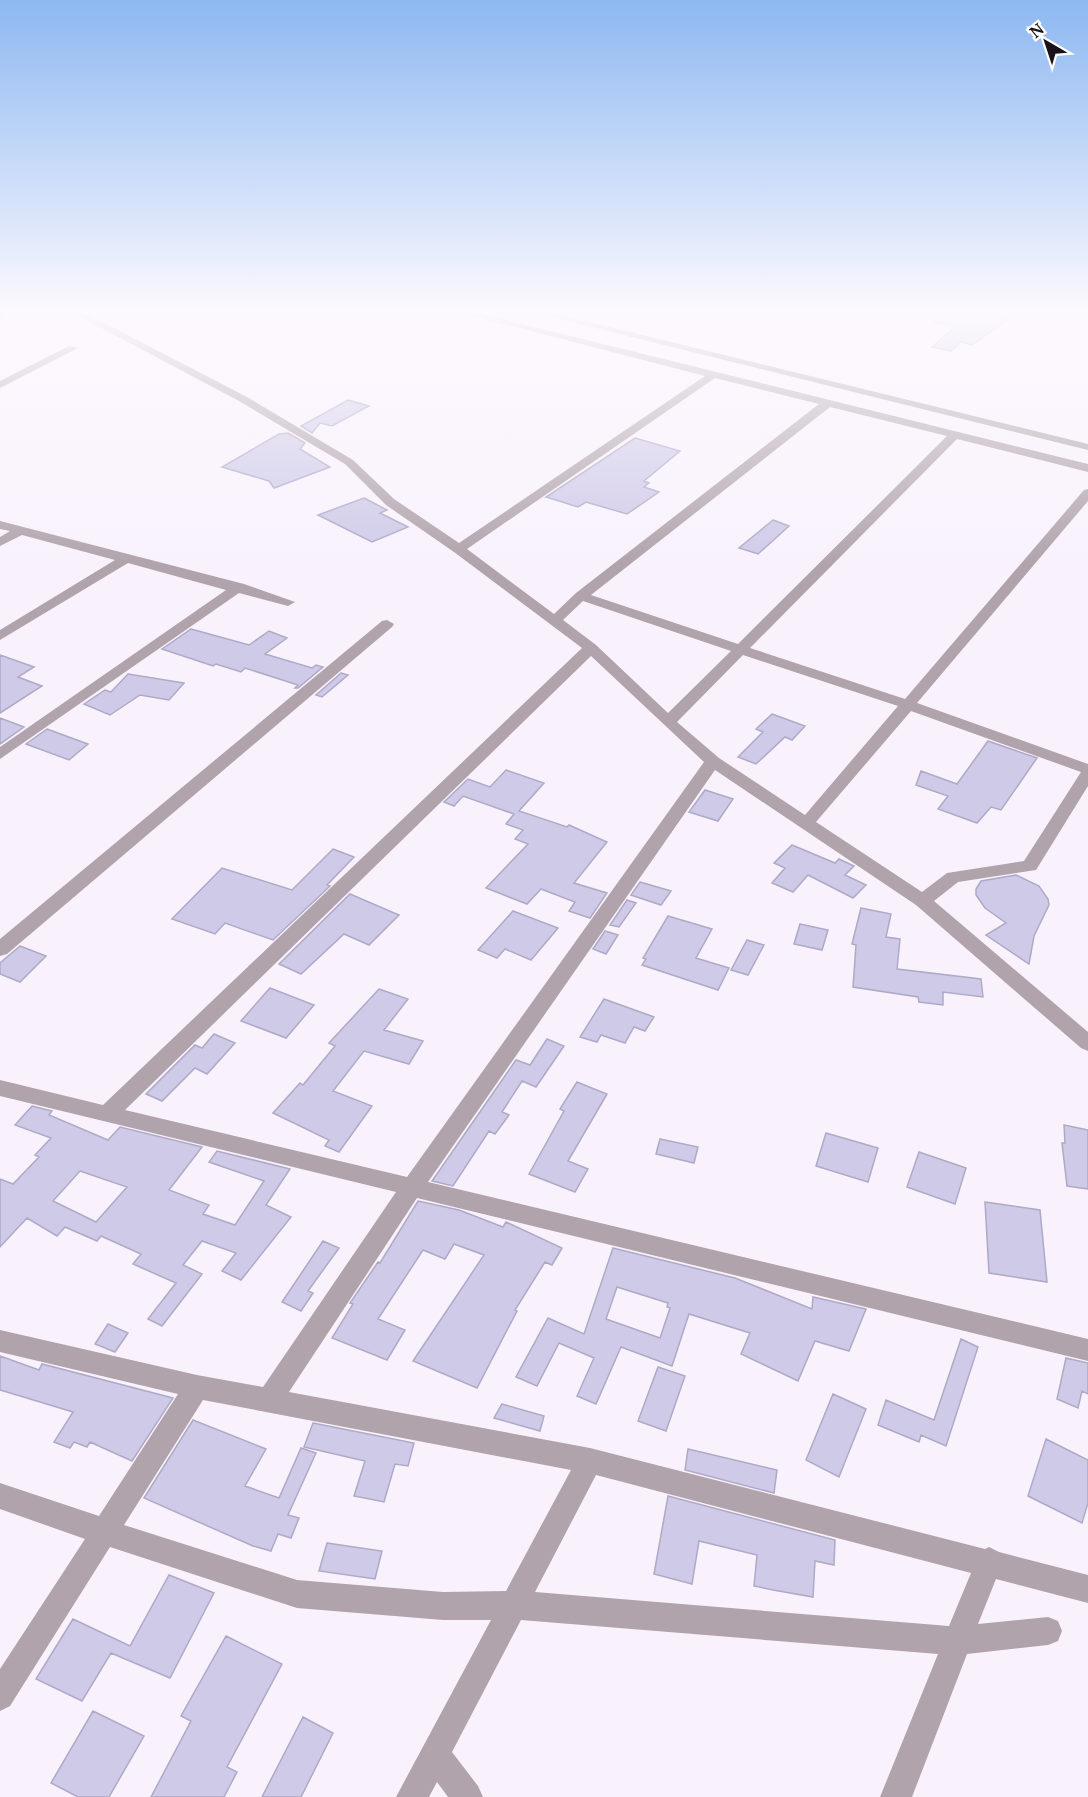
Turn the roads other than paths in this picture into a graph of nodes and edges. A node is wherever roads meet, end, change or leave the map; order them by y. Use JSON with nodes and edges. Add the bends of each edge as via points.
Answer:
{"nodes":[{"id":1,"x":241,"y":398,"type":"edge"},
{"id":2,"x":680,"y":398,"type":"edge"},
{"id":3,"x":807,"y":398,"type":"edge"},
{"id":4,"x":891,"y":398,"type":"edge"},
{"id":5,"x":828,"y":403,"type":"junction"},
{"id":6,"x":955,"y":435,"type":"junction"},
{"id":7,"x":1088,"y":447,"type":"edge"},
{"id":8,"x":1088,"y":468,"type":"edge"},
{"id":9,"x":1088,"y":493,"type":"edge"},
{"id":10,"x":0,"y":525,"type":"edge"},
{"id":11,"x":22,"y":530,"type":"junction"},
{"id":12,"x":0,"y":542,"type":"edge"},
{"id":13,"x":459,"y":549,"type":"junction"},
{"id":14,"x":129,"y":557,"type":"junction"},
{"id":15,"x":239,"y":588,"type":"junction"},
{"id":16,"x":581,"y":596,"type":"junction"},
{"id":17,"x":288,"y":602,"type":"dead end"},
{"id":18,"x":554,"y":621,"type":"junction"},
{"id":19,"x":387,"y":624,"type":"dead end"},
{"id":20,"x":0,"y":636,"type":"edge"},
{"id":21,"x":591,"y":648,"type":"junction"},
{"id":22,"x":742,"y":649,"type":"junction"},
{"id":23,"x":909,"y":705,"type":"junction"},
{"id":24,"x":668,"y":722,"type":"junction"},
{"id":25,"x":0,"y":754,"type":"edge"},
{"id":26,"x":713,"y":761,"type":"junction"},
{"id":27,"x":1088,"y":769,"type":"edge"},
{"id":28,"x":1088,"y":773,"type":"edge"},
{"id":29,"x":806,"y":824,"type":"junction"},
{"id":30,"x":922,"y":901,"type":"junction"},
{"id":31,"x":0,"y":949,"type":"edge"},
{"id":32,"x":1088,"y":1043,"type":"edge"},
{"id":33,"x":0,"y":1088,"type":"edge"},
{"id":34,"x":107,"y":1114,"type":"junction"},
{"id":35,"x":411,"y":1188,"type":"junction"},
{"id":36,"x":0,"y":1341,"type":"edge"},
{"id":37,"x":1088,"y":1350,"type":"edge"},
{"id":38,"x":197,"y":1387,"type":"junction"},
{"id":39,"x":269,"y":1400,"type":"junction"},
{"id":40,"x":590,"y":1461,"type":"junction"},
{"id":41,"x":0,"y":1496,"type":"edge"},
{"id":42,"x":104,"y":1532,"type":"junction"},
{"id":43,"x":988,"y":1561,"type":"junction"},
{"id":44,"x":1088,"y":1589,"type":"edge"},
{"id":45,"x":515,"y":1605,"type":"junction"},
{"id":46,"x":1048,"y":1631,"type":"dead end"},
{"id":47,"x":957,"y":1641,"type":"junction"},
{"id":48,"x":0,"y":1696,"type":"edge"},
{"id":49,"x":436,"y":1755,"type":"junction"},
{"id":50,"x":412,"y":1797,"type":"edge"},
{"id":51,"x":467,"y":1797,"type":"edge"},
{"id":52,"x":896,"y":1797,"type":"edge"}],
"edges":[{"from":1,"to":13,"type":"street","via":[[349,462],[390,502]]},
{"from":2,"to":13,"type":"street"},
{"from":3,"to":5,"type":"street"},
{"from":4,"to":7,"type":"street"},
{"from":5,"to":6,"type":"street"},
{"from":5,"to":16,"type":"street"},
{"from":6,"to":8,"type":"street"},
{"from":6,"to":22,"type":"street"},
{"from":9,"to":23,"type":"street"},
{"from":10,"to":11,"type":"street"},
{"from":11,"to":12,"type":"street"},
{"from":11,"to":14,"type":"street"},
{"from":13,"to":18,"type":"street"},
{"from":14,"to":15,"type":"street"},
{"from":14,"to":20,"type":"street"},
{"from":15,"to":17,"type":"street"},
{"from":15,"to":25,"type":"street"},
{"from":16,"to":18,"type":"street"},
{"from":16,"to":22,"type":"street"},
{"from":18,"to":21,"type":"street"},
{"from":19,"to":31,"type":"street"},
{"from":21,"to":24,"type":"street"},
{"from":21,"to":34,"type":"street"},
{"from":22,"to":23,"type":"street"},
{"from":22,"to":24,"type":"street"},
{"from":23,"to":27,"type":"street"},
{"from":23,"to":29,"type":"street"},
{"from":24,"to":26,"type":"street"},
{"from":26,"to":29,"type":"street"},
{"from":26,"to":35,"type":"street"},
{"from":28,"to":30,"type":"street","via":[[1030,866],[953,877]]},
{"from":29,"to":30,"type":"street"},
{"from":30,"to":32,"type":"street"},
{"from":33,"to":34,"type":"street"},
{"from":34,"to":35,"type":"street"},
{"from":35,"to":37,"type":"street"},
{"from":35,"to":39,"type":"street"},
{"from":36,"to":38,"type":"street"},
{"from":38,"to":39,"type":"street"},
{"from":38,"to":42,"type":"street"},
{"from":39,"to":40,"type":"street"},
{"from":40,"to":43,"type":"street"},
{"from":40,"to":45,"type":"street"},
{"from":41,"to":42,"type":"street"},
{"from":42,"to":45,"type":"street","via":[[297,1594],[443,1606]]},
{"from":42,"to":48,"type":"street"},
{"from":43,"to":44,"type":"street"},
{"from":43,"to":47,"type":"street"},
{"from":45,"to":47,"type":"street"},
{"from":45,"to":49,"type":"street"},
{"from":46,"to":47,"type":"street"},
{"from":47,"to":52,"type":"street"},
{"from":49,"to":50,"type":"street"},
{"from":49,"to":51,"type":"street"}]}
